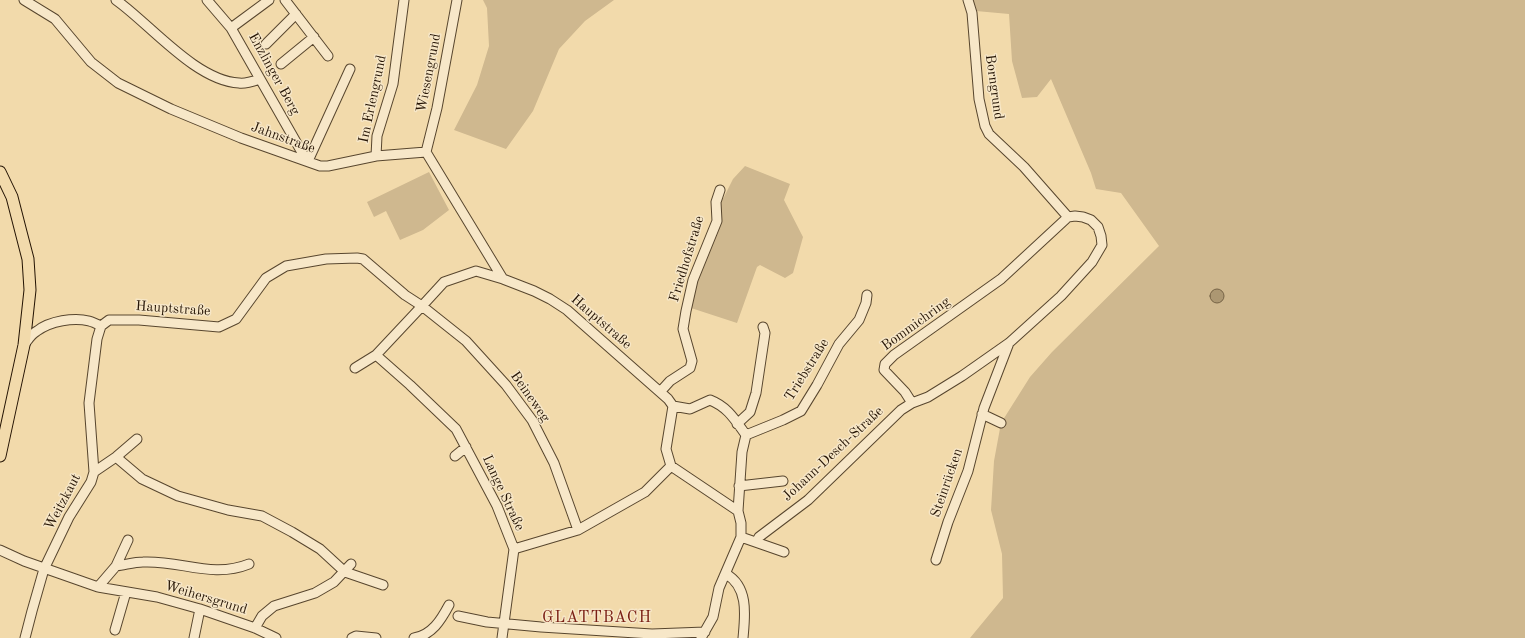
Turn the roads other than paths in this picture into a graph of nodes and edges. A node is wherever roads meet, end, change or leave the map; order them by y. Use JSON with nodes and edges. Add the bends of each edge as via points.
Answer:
{"nodes":[{"id":1,"x":24,"y":0,"type":"edge"},
{"id":2,"x":116,"y":0,"type":"edge"},
{"id":3,"x":207,"y":0,"type":"edge"},
{"id":4,"x":269,"y":0,"type":"edge"},
{"id":5,"x":285,"y":0,"type":"edge"},
{"id":6,"x":404,"y":0,"type":"edge"},
{"id":7,"x":457,"y":0,"type":"edge"},
{"id":8,"x":968,"y":0,"type":"edge"},
{"id":9,"x":296,"y":14,"type":"junction"},
{"id":10,"x":232,"y":28,"type":"junction"},
{"id":11,"x":314,"y":37,"type":"junction"},
{"id":12,"x":266,"y":44,"type":"dead end"},
{"id":13,"x":328,"y":56,"type":"dead end"},
{"id":14,"x":281,"y":64,"type":"dead end"},
{"id":15,"x":350,"y":69,"type":"dead end"},
{"id":16,"x":260,"y":79,"type":"junction"},
{"id":17,"x":426,"y":152,"type":"junction"},
{"id":18,"x":376,"y":156,"type":"junction"},
{"id":19,"x":310,"y":162,"type":"junction"},
{"id":20,"x":0,"y":172,"type":"edge"},
{"id":21,"x":720,"y":190,"type":"dead end"},
{"id":22,"x":1068,"y":217,"type":"junction"},
{"id":23,"x":503,"y":279,"type":"junction"},
{"id":24,"x":867,"y":295,"type":"dead end"},
{"id":25,"x":422,"y":306,"type":"junction"},
{"id":26,"x":100,"y":326,"type":"junction"},
{"id":27,"x":763,"y":327,"type":"dead end"},
{"id":28,"x":1009,"y":343,"type":"junction"},
{"id":29,"x":24,"y":345,"type":"junction"},
{"id":30,"x":376,"y":355,"type":"junction"},
{"id":31,"x":356,"y":368,"type":"dead end"},
{"id":32,"x":660,"y":392,"type":"junction"},
{"id":33,"x":912,"y":403,"type":"junction"},
{"id":34,"x":673,"y":406,"type":"junction"},
{"id":35,"x":982,"y":414,"type":"junction"},
{"id":36,"x":1001,"y":423,"type":"dead end"},
{"id":37,"x":737,"y":424,"type":"junction"},
{"id":38,"x":746,"y":435,"type":"junction"},
{"id":39,"x":137,"y":439,"type":"dead end"},
{"id":40,"x":466,"y":447,"type":"junction"},
{"id":41,"x":0,"y":456,"type":"edge"},
{"id":42,"x":455,"y":456,"type":"dead end"},
{"id":43,"x":116,"y":457,"type":"junction"},
{"id":44,"x":671,"y":466,"type":"junction"},
{"id":45,"x":94,"y":472,"type":"junction"},
{"id":46,"x":783,"y":481,"type":"dead end"},
{"id":47,"x":740,"y":486,"type":"junction"},
{"id":48,"x":738,"y":511,"type":"junction"},
{"id":49,"x":578,"y":530,"type":"junction"},
{"id":50,"x":741,"y":537,"type":"junction"},
{"id":51,"x":128,"y":540,"type":"dead end"},
{"id":52,"x":756,"y":542,"type":"junction"},
{"id":53,"x":514,"y":549,"type":"junction"},
{"id":54,"x":0,"y":550,"type":"edge"},
{"id":55,"x":784,"y":552,"type":"dead end"},
{"id":56,"x":936,"y":560,"type":"dead end"},
{"id":57,"x":249,"y":564,"type":"dead end"},
{"id":58,"x":351,"y":564,"type":"dead end"},
{"id":59,"x":116,"y":566,"type":"junction"},
{"id":60,"x":44,"y":569,"type":"junction"},
{"id":61,"x":345,"y":572,"type":"junction"},
{"id":62,"x":726,"y":574,"type":"junction"},
{"id":63,"x":383,"y":585,"type":"dead end"},
{"id":64,"x":98,"y":587,"type":"junction"},
{"id":65,"x":126,"y":592,"type":"junction"},
{"id":66,"x":449,"y":605,"type":"dead end"},
{"id":67,"x":200,"y":609,"type":"junction"},
{"id":68,"x":458,"y":616,"type":"dead end"},
{"id":69,"x":504,"y":624,"type":"junction"},
{"id":70,"x":255,"y":628,"type":"junction"},
{"id":71,"x":115,"y":630,"type":"dead end"},
{"id":72,"x":703,"y":635,"type":"edge"},
{"id":73,"x":26,"y":638,"type":"edge"},
{"id":74,"x":194,"y":638,"type":"edge"},
{"id":75,"x":276,"y":638,"type":"edge"},
{"id":76,"x":352,"y":638,"type":"edge"},
{"id":77,"x":376,"y":638,"type":"edge"},
{"id":78,"x":414,"y":638,"type":"edge"},
{"id":79,"x":502,"y":638,"type":"edge"},
{"id":80,"x":744,"y":638,"type":"edge"}],
"edges":[{"from":1,"to":19,"type":"street","name":"Jahnstraße","via":[[55,19],[91,62],[118,83],[240,138]]},
{"from":2,"to":16,"type":"street","via":[[165,44],[201,69],[234,83]]},
{"from":3,"to":10,"type":"street","name":"Enzlinger Berg"},
{"from":4,"to":10,"type":"street"},
{"from":5,"to":9,"type":"street"},
{"from":6,"to":18,"type":"street","name":"Im Erlengrund","via":[[392,84],[377,136]]},
{"from":7,"to":17,"type":"street","name":"Wiesengrund"},
{"from":8,"to":22,"type":"street","name":"Borngrund","via":[[972,13],[979,99],[985,126],[989,134],[1024,167]]},
{"from":9,"to":11,"type":"street"},
{"from":9,"to":12,"type":"street"},
{"from":10,"to":16,"type":"street","name":"Enzlinger Berg"},
{"from":11,"to":13,"type":"street"},
{"from":11,"to":14,"type":"street"},
{"from":15,"to":19,"type":"street"},
{"from":16,"to":19,"type":"street","name":"Enzlinger Berg"},
{"from":17,"to":18,"type":"street","name":"Jahnstraße"},
{"from":17,"to":23,"type":"street"},
{"from":18,"to":19,"type":"street","name":"Jahnstraße","via":[[328,166]]},
{"from":20,"to":29,"type":"main road","via":[[12,197],[28,259],[30,290]]},
{"from":21,"to":32,"type":"street","name":"Friedhofstraße","via":[[716,202],[717,221],[693,280],[683,328],[692,361],[690,368],[670,381]]},
{"from":22,"to":28,"type":"street","via":[[1091,220],[1102,236],[1102,245],[1092,262],[1061,296]]},
{"from":22,"to":33,"type":"street","name":"Bommichring","via":[[1001,279],[885,364],[884,370]]},
{"from":23,"to":25,"type":"street","name":"Hauptstraße","via":[[476,271],[444,282]]},
{"from":23,"to":32,"type":"street","name":"Hauptstraße","via":[[568,310]]},
{"from":24,"to":38,"type":"street","name":"Triebstraße","via":[[859,320],[839,344],[801,411]]},
{"from":25,"to":26,"type":"street","name":"Hauptstraße","via":[[363,259],[326,259],[286,266],[266,278],[236,319],[219,327],[140,320],[110,320]]},
{"from":25,"to":30,"type":"street"},
{"from":25,"to":49,"type":"street","name":"Beineweg","via":[[466,341],[506,385],[532,420],[554,463]]},
{"from":26,"to":29,"type":"street","via":[[76,319],[56,323],[36,331]]},
{"from":26,"to":45,"type":"street","name":"Weitzkaut","via":[[89,403]]},
{"from":27,"to":37,"type":"street","via":[[765,334],[756,393],[750,412]]},
{"from":28,"to":33,"type":"street","via":[[956,380],[928,397]]},
{"from":28,"to":35,"type":"street","name":"Steinrücken"},
{"from":29,"to":41,"type":"main road"},
{"from":30,"to":31,"type":"street"},
{"from":30,"to":40,"type":"street","name":"Lange Straße","via":[[456,429]]},
{"from":32,"to":34,"type":"street","name":"Hauptstraße"},
{"from":33,"to":52,"type":"street","name":"Johann-Desch-Straße","via":[[901,410],[808,500],[759,537]]},
{"from":34,"to":37,"type":"street","via":[[690,409],[710,400],[721,404]]},
{"from":34,"to":44,"type":"street","via":[[666,449]]},
{"from":35,"to":36,"type":"street"},
{"from":35,"to":56,"type":"street","name":"Steinrücken","via":[[968,471]]},
{"from":37,"to":38,"type":"street"},
{"from":38,"to":47,"type":"street"},
{"from":39,"to":43,"type":"street"},
{"from":40,"to":42,"type":"street","name":"Lange Straße"},
{"from":40,"to":53,"type":"street","name":"Lange Straße","via":[[497,506]]},
{"from":43,"to":45,"type":"street"},
{"from":43,"to":61,"type":"street","via":[[142,479],[178,496],[228,510],[262,516],[320,549]]},
{"from":44,"to":48,"type":"street"},
{"from":44,"to":49,"type":"street","via":[[645,492]]},
{"from":45,"to":60,"type":"street","name":"Weitzkaut"},
{"from":46,"to":47,"type":"street"},
{"from":47,"to":48,"type":"street"},
{"from":48,"to":50,"type":"street"},
{"from":49,"to":53,"type":"street"},
{"from":50,"to":52,"type":"street"},
{"from":50,"to":62,"type":"street"},
{"from":51,"to":59,"type":"street"},
{"from":52,"to":55,"type":"street"},
{"from":53,"to":69,"type":"street","name":"Lange Straße"},
{"from":54,"to":60,"type":"street","name":"Weihersgrund"},
{"from":57,"to":59,"type":"street","via":[[225,570],[204,570],[143,562]]},
{"from":58,"to":61,"type":"street"},
{"from":59,"to":64,"type":"street"},
{"from":60,"to":64,"type":"street","name":"Weihersgrund"},
{"from":60,"to":73,"type":"street","name":"Weitzkaut"},
{"from":61,"to":63,"type":"street"},
{"from":61,"to":70,"type":"street","via":[[315,594],[274,606],[262,616]]},
{"from":62,"to":72,"type":"street","via":[[719,588],[713,617]]},
{"from":62,"to":80,"type":"street","via":[[739,585],[743,595]]},
{"from":64,"to":65,"type":"street","name":"Weihersgrund"},
{"from":65,"to":67,"type":"street","name":"Weihersgrund","via":[[157,597]]},
{"from":65,"to":71,"type":"street"},
{"from":66,"to":78,"type":"street","via":[[435,628]]},
{"from":67,"to":70,"type":"street","name":"Weihersgrund"},
{"from":67,"to":74,"type":"street"},
{"from":68,"to":69,"type":"street"},
{"from":69,"to":72,"type":"street"},
{"from":69,"to":79,"type":"street","name":"Lange Straße"},
{"from":70,"to":75,"type":"street","name":"Weihersgrund"},
{"from":76,"to":77,"type":"street"}]}
